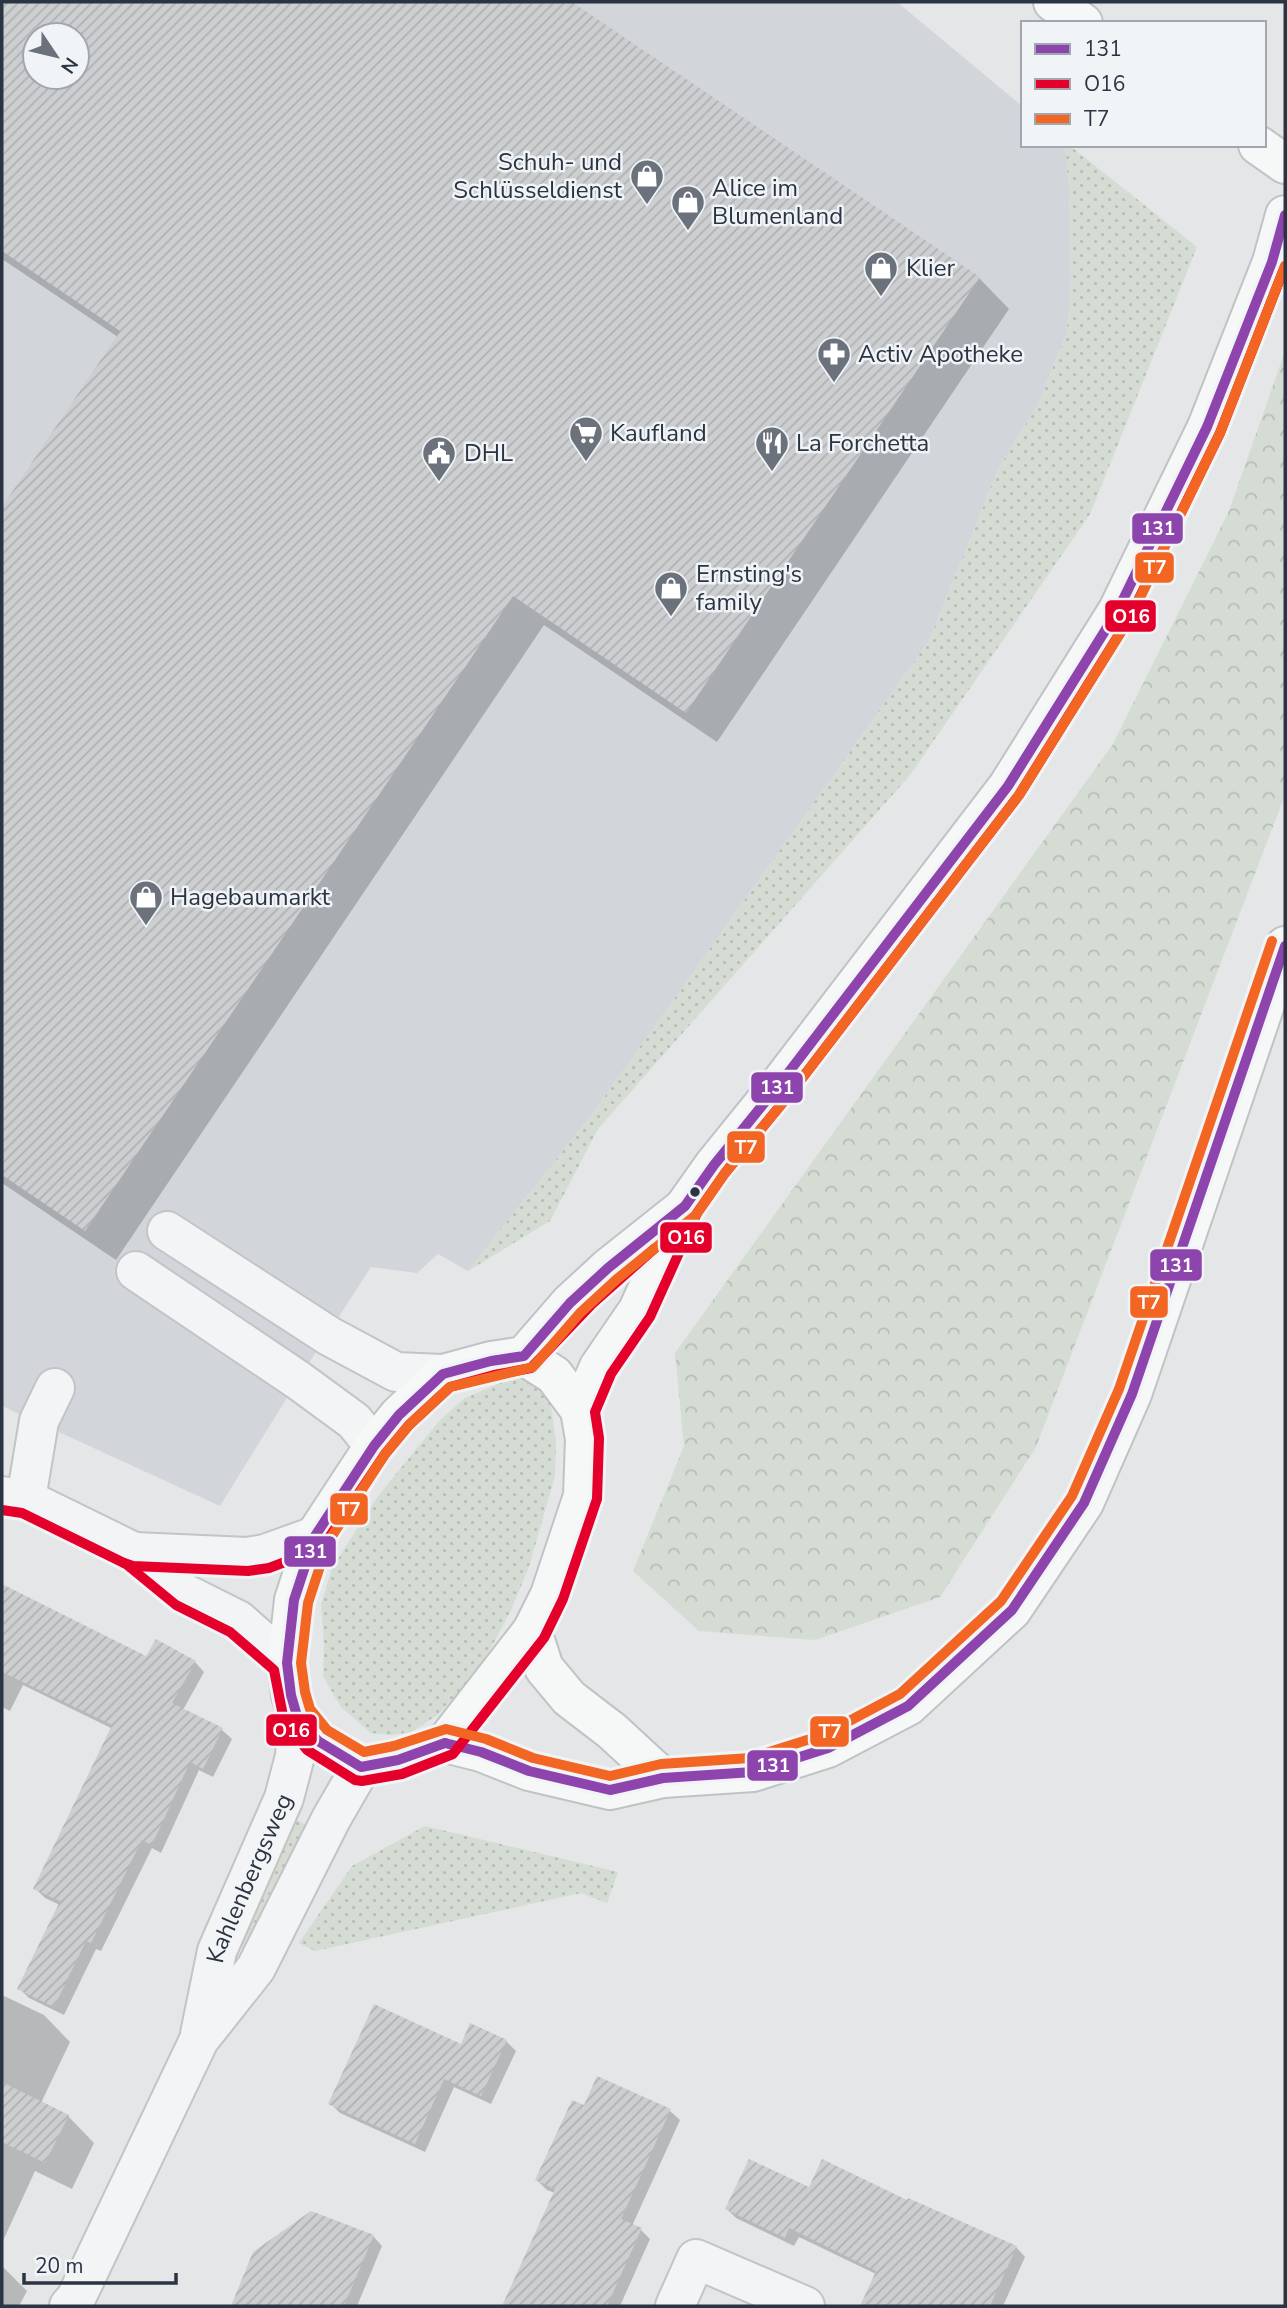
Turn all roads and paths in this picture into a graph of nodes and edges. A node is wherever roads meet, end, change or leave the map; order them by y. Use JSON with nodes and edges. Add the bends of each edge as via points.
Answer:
{"nodes":[{"id":1,"x":1053,"y":2,"type":"edge"},
{"id":2,"x":1080,"y":21,"type":"edge"},
{"id":3,"x":1261,"y":147,"type":"edge"},
{"id":4,"x":1285,"y":164,"type":"edge"},
{"id":5,"x":1285,"y":215,"type":"edge"},
{"id":6,"x":1285,"y":946,"type":"edge"},
{"id":7,"x":685,"y":1206,"type":"junction"},
{"id":8,"x":167,"y":1231,"type":"dead end"},
{"id":9,"x":136,"y":1271,"type":"dead end"},
{"id":10,"x":524,"y":1356,"type":"junction"},
{"id":11,"x":443,"y":1374,"type":"junction"},
{"id":12,"x":55,"y":1388,"type":"dead end"},
{"id":13,"x":579,"y":1410,"type":"junction"},
{"id":14,"x":374,"y":1446,"type":"junction"},
{"id":15,"x":14,"y":1497,"type":"edge"},
{"id":16,"x":315,"y":1536,"type":"junction"},
{"id":17,"x":134,"y":1552,"type":"junction"},
{"id":18,"x":532,"y":1631,"type":"junction"},
{"id":19,"x":287,"y":1663,"type":"junction"},
{"id":20,"x":297,"y":1717,"type":"junction"},
{"id":21,"x":445,"y":1743,"type":"junction"},
{"id":22,"x":361,"y":1767,"type":"junction"},
{"id":23,"x":663,"y":1778,"type":"junction"},
{"id":24,"x":199,"y":2040,"type":"junction"},
{"id":25,"x":78,"y":2304,"type":"edge"},
{"id":26,"x":675,"y":2306,"type":"edge"},
{"id":27,"x":805,"y":2306,"type":"edge"}],
"edges":[{"from":1,"to":2,"type":"main road"},
{"from":3,"to":4,"type":"main road"},
{"from":5,"to":7,"type":"main road","via":[[1272,262],[1207,427],[1118,610],[1008,786]]},
{"from":6,"to":23,"type":"main road","via":[[1132,1394],[1084,1503],[1012,1610],[908,1706],[828,1748],[753,1772]]},
{"from":7,"to":10,"type":"main road","via":[[570,1303]]},
{"from":7,"to":13,"type":"main road","via":[[638,1310],[599,1367]]},
{"from":8,"to":11,"type":"street","via":[[329,1336],[386,1366],[396,1371]]},
{"from":9,"to":14,"type":"street","via":[[354,1421]]},
{"from":10,"to":11,"type":"main road","name":"Kahlenbergsweg"},
{"from":10,"to":13,"type":"main road","via":[[554,1375]]},
{"from":11,"to":14,"type":"main road","name":"Kahlenbergsweg"},
{"from":12,"to":15,"type":"street"},
{"from":13,"to":18,"type":"main road","via":[[585,1439],[583,1496],[550,1595]]},
{"from":14,"to":16,"type":"main road","name":"Kahlenbergsweg"},
{"from":15,"to":17,"type":"street"},
{"from":16,"to":17,"type":"street","via":[[247,1557]]},
{"from":16,"to":19,"type":"main road","name":"Kahlenbergsweg","via":[[294,1600]]},
{"from":17,"to":19,"type":"street","via":[[184,1593],[238,1620]]},
{"from":18,"to":21,"type":"main road"},
{"from":18,"to":23,"type":"main road","via":[[544,1668],[569,1698]]},
{"from":19,"to":20,"type":"main road","name":"Kahlenbergsweg"},
{"from":20,"to":22,"type":"main road","via":[[318,1741]]},
{"from":20,"to":24,"type":"street","name":"Kahlenbergsweg","via":[[295,1756],[284,1798],[217,1951]]},
{"from":21,"to":22,"type":"main road"},
{"from":21,"to":23,"type":"main road","via":[[529,1771],[610,1790]]},
{"from":22,"to":24,"type":"street","name":"Kahlenbergsweg","via":[[256,1968]]},
{"from":24,"to":25,"type":"street","name":"Kahlenbergsweg"},
{"from":26,"to":27,"type":"street","via":[[696,2259]]}]}
